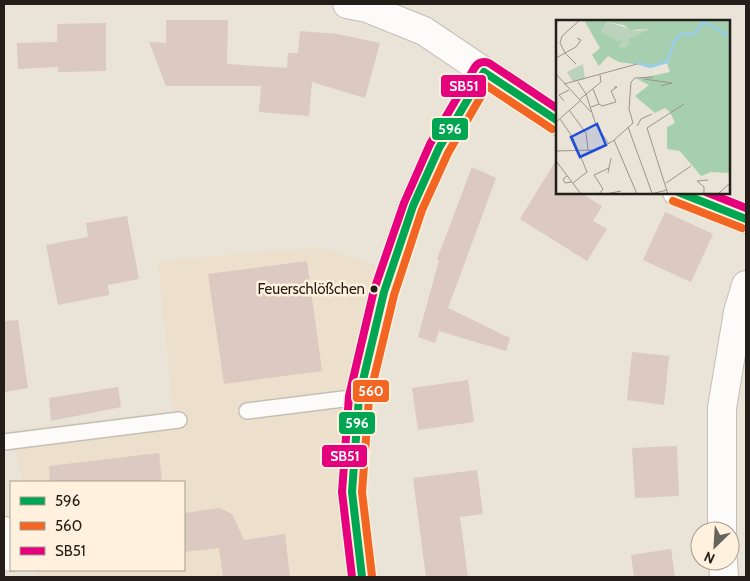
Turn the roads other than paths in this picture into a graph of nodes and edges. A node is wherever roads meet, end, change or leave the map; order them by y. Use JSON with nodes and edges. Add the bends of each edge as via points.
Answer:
{"nodes":[{"id":1,"x":346,"y":4,"type":"edge"},
{"id":2,"x":484,"y":72,"type":"junction"},
{"id":3,"x":556,"y":119,"type":"edge"},
{"id":4,"x":682,"y":194,"type":"edge"},
{"id":5,"x":746,"y":219,"type":"edge"},
{"id":6,"x":746,"y":285,"type":"edge"},
{"id":7,"x":359,"y":397,"type":"junction"},
{"id":8,"x":247,"y":411,"type":"dead end"},
{"id":9,"x":179,"y":420,"type":"dead end"},
{"id":10,"x":4,"y":442,"type":"edge"},
{"id":11,"x":722,"y":521,"type":"edge"},
{"id":12,"x":4,"y":531,"type":"edge"},
{"id":13,"x":10,"y":553,"type":"edge"},
{"id":14,"x":362,"y":577,"type":"edge"}],
"edges":[{"from":1,"to":2,"type":"street","via":[[367,8],[424,31]]},
{"from":2,"to":3,"type":"street"},
{"from":2,"to":7,"type":"street","via":[[439,148],[413,206],[384,292]]},
{"from":4,"to":5,"type":"street"},
{"from":6,"to":11,"type":"street","via":[[738,312],[722,408]]},
{"from":7,"to":8,"type":"lane"},
{"from":7,"to":14,"type":"street","via":[[352,492]]},
{"from":9,"to":10,"type":"lane"},
{"from":12,"to":13,"type":"street"}]}
